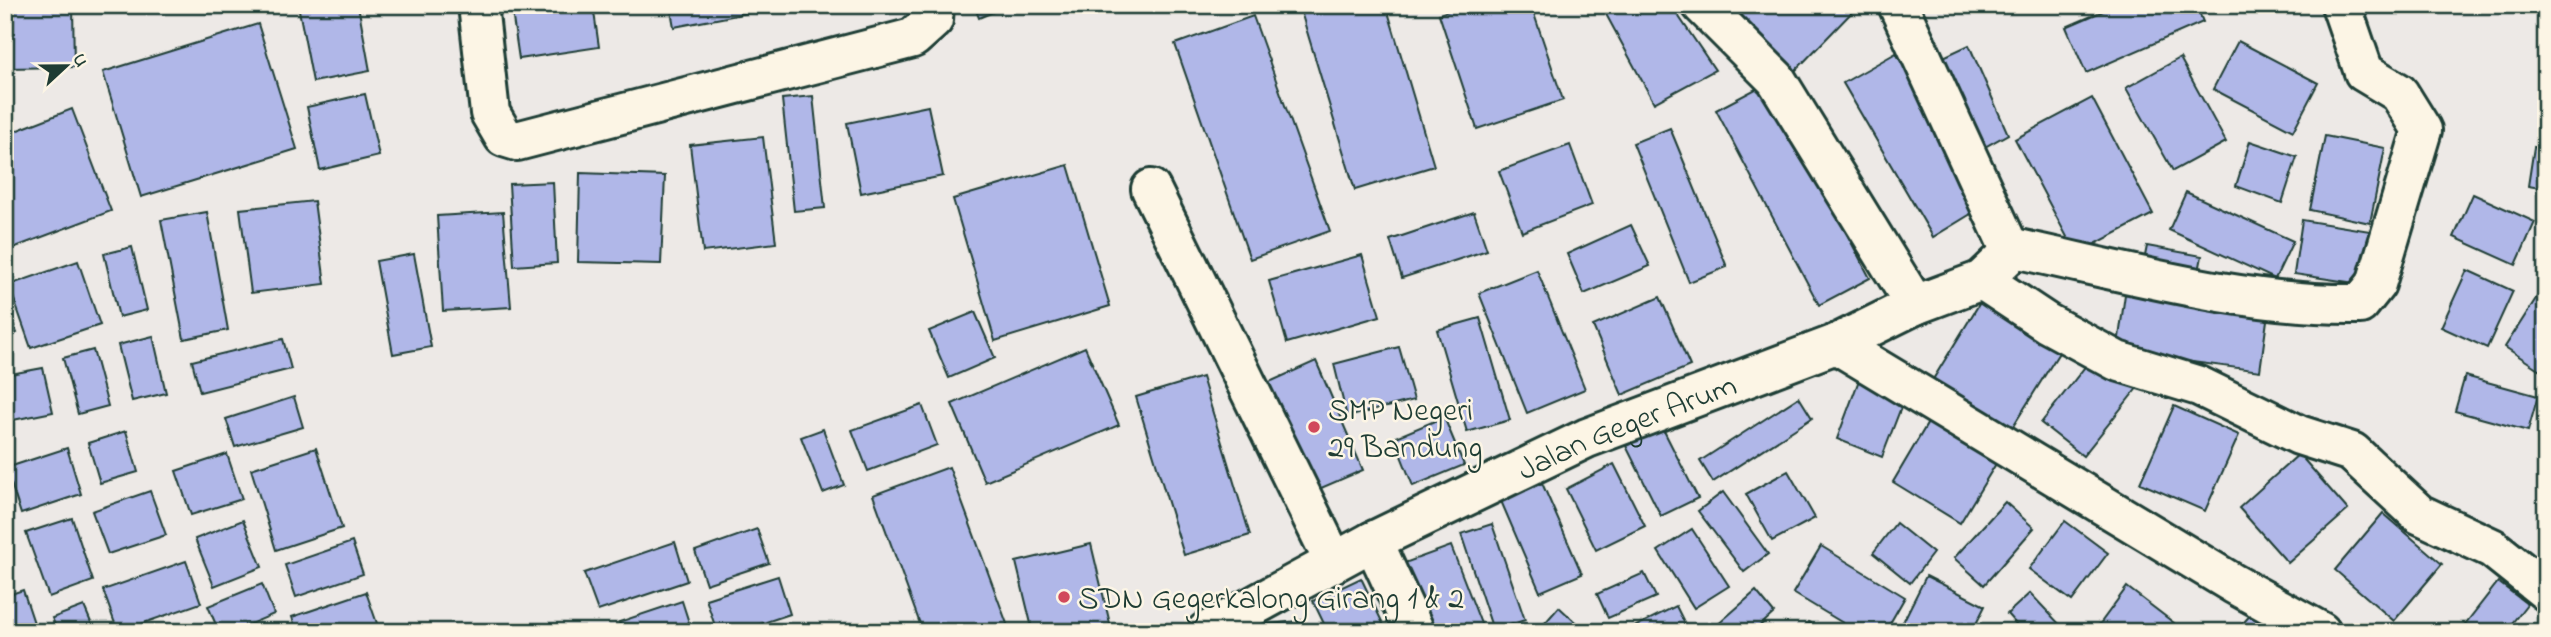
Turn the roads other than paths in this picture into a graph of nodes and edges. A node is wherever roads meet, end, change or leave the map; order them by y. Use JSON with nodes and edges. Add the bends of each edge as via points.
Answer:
{"nodes":[{"id":1,"x":478,"y":5,"type":"edge"},
{"id":2,"x":934,"y":5,"type":"edge"},
{"id":3,"x":1702,"y":5,"type":"edge"},
{"id":4,"x":1898,"y":5,"type":"edge"},
{"id":5,"x":2342,"y":5,"type":"edge"},
{"id":6,"x":1151,"y":189,"type":"dead end"},
{"id":7,"x":2009,"y":247,"type":"junction"},
{"id":8,"x":1982,"y":279,"type":"junction"},
{"id":9,"x":1915,"y":306,"type":"junction"},
{"id":10,"x":1836,"y":344,"type":"junction"},
{"id":11,"x":1373,"y":541,"type":"junction"},
{"id":12,"x":1334,"y":562,"type":"junction"},
{"id":13,"x":2546,"y":591,"type":"edge"},
{"id":14,"x":1206,"y":632,"type":"edge"},
{"id":15,"x":1415,"y":632,"type":"edge"},
{"id":16,"x":2321,"y":632,"type":"edge"}],
"edges":[{"from":1,"to":2,"type":"street","via":[[490,113],[504,136],[517,141],[913,38],[933,20]]},
{"from":3,"to":9,"type":"street","via":[[1776,79]]},
{"from":4,"to":7,"type":"street"},
{"from":5,"to":7,"type":"street","via":[[2364,72],[2399,93],[2422,130],[2376,284],[2360,304],[2309,305],[2230,294]]},
{"from":6,"to":12,"type":"street"},
{"from":7,"to":8,"type":"street","name":"Jalan Geger Arum","via":[[2006,257]]},
{"from":8,"to":9,"type":"street","name":"Jalan Geger Arum"},
{"from":8,"to":13,"type":"street","via":[[2047,323],[2117,361],[2199,386],[2299,435],[2351,452],[2420,513],[2492,548]]},
{"from":9,"to":10,"type":"street","name":"Jalan Geger Arum"},
{"from":10,"to":11,"type":"street","name":"Jalan Geger Arum","via":[[1587,438]]},
{"from":10,"to":16,"type":"street"},
{"from":11,"to":12,"type":"street","name":"Jalan Geger Arum"},
{"from":11,"to":15,"type":"street"},
{"from":12,"to":14,"type":"street","name":"Jalan Geger Arum"}]}
